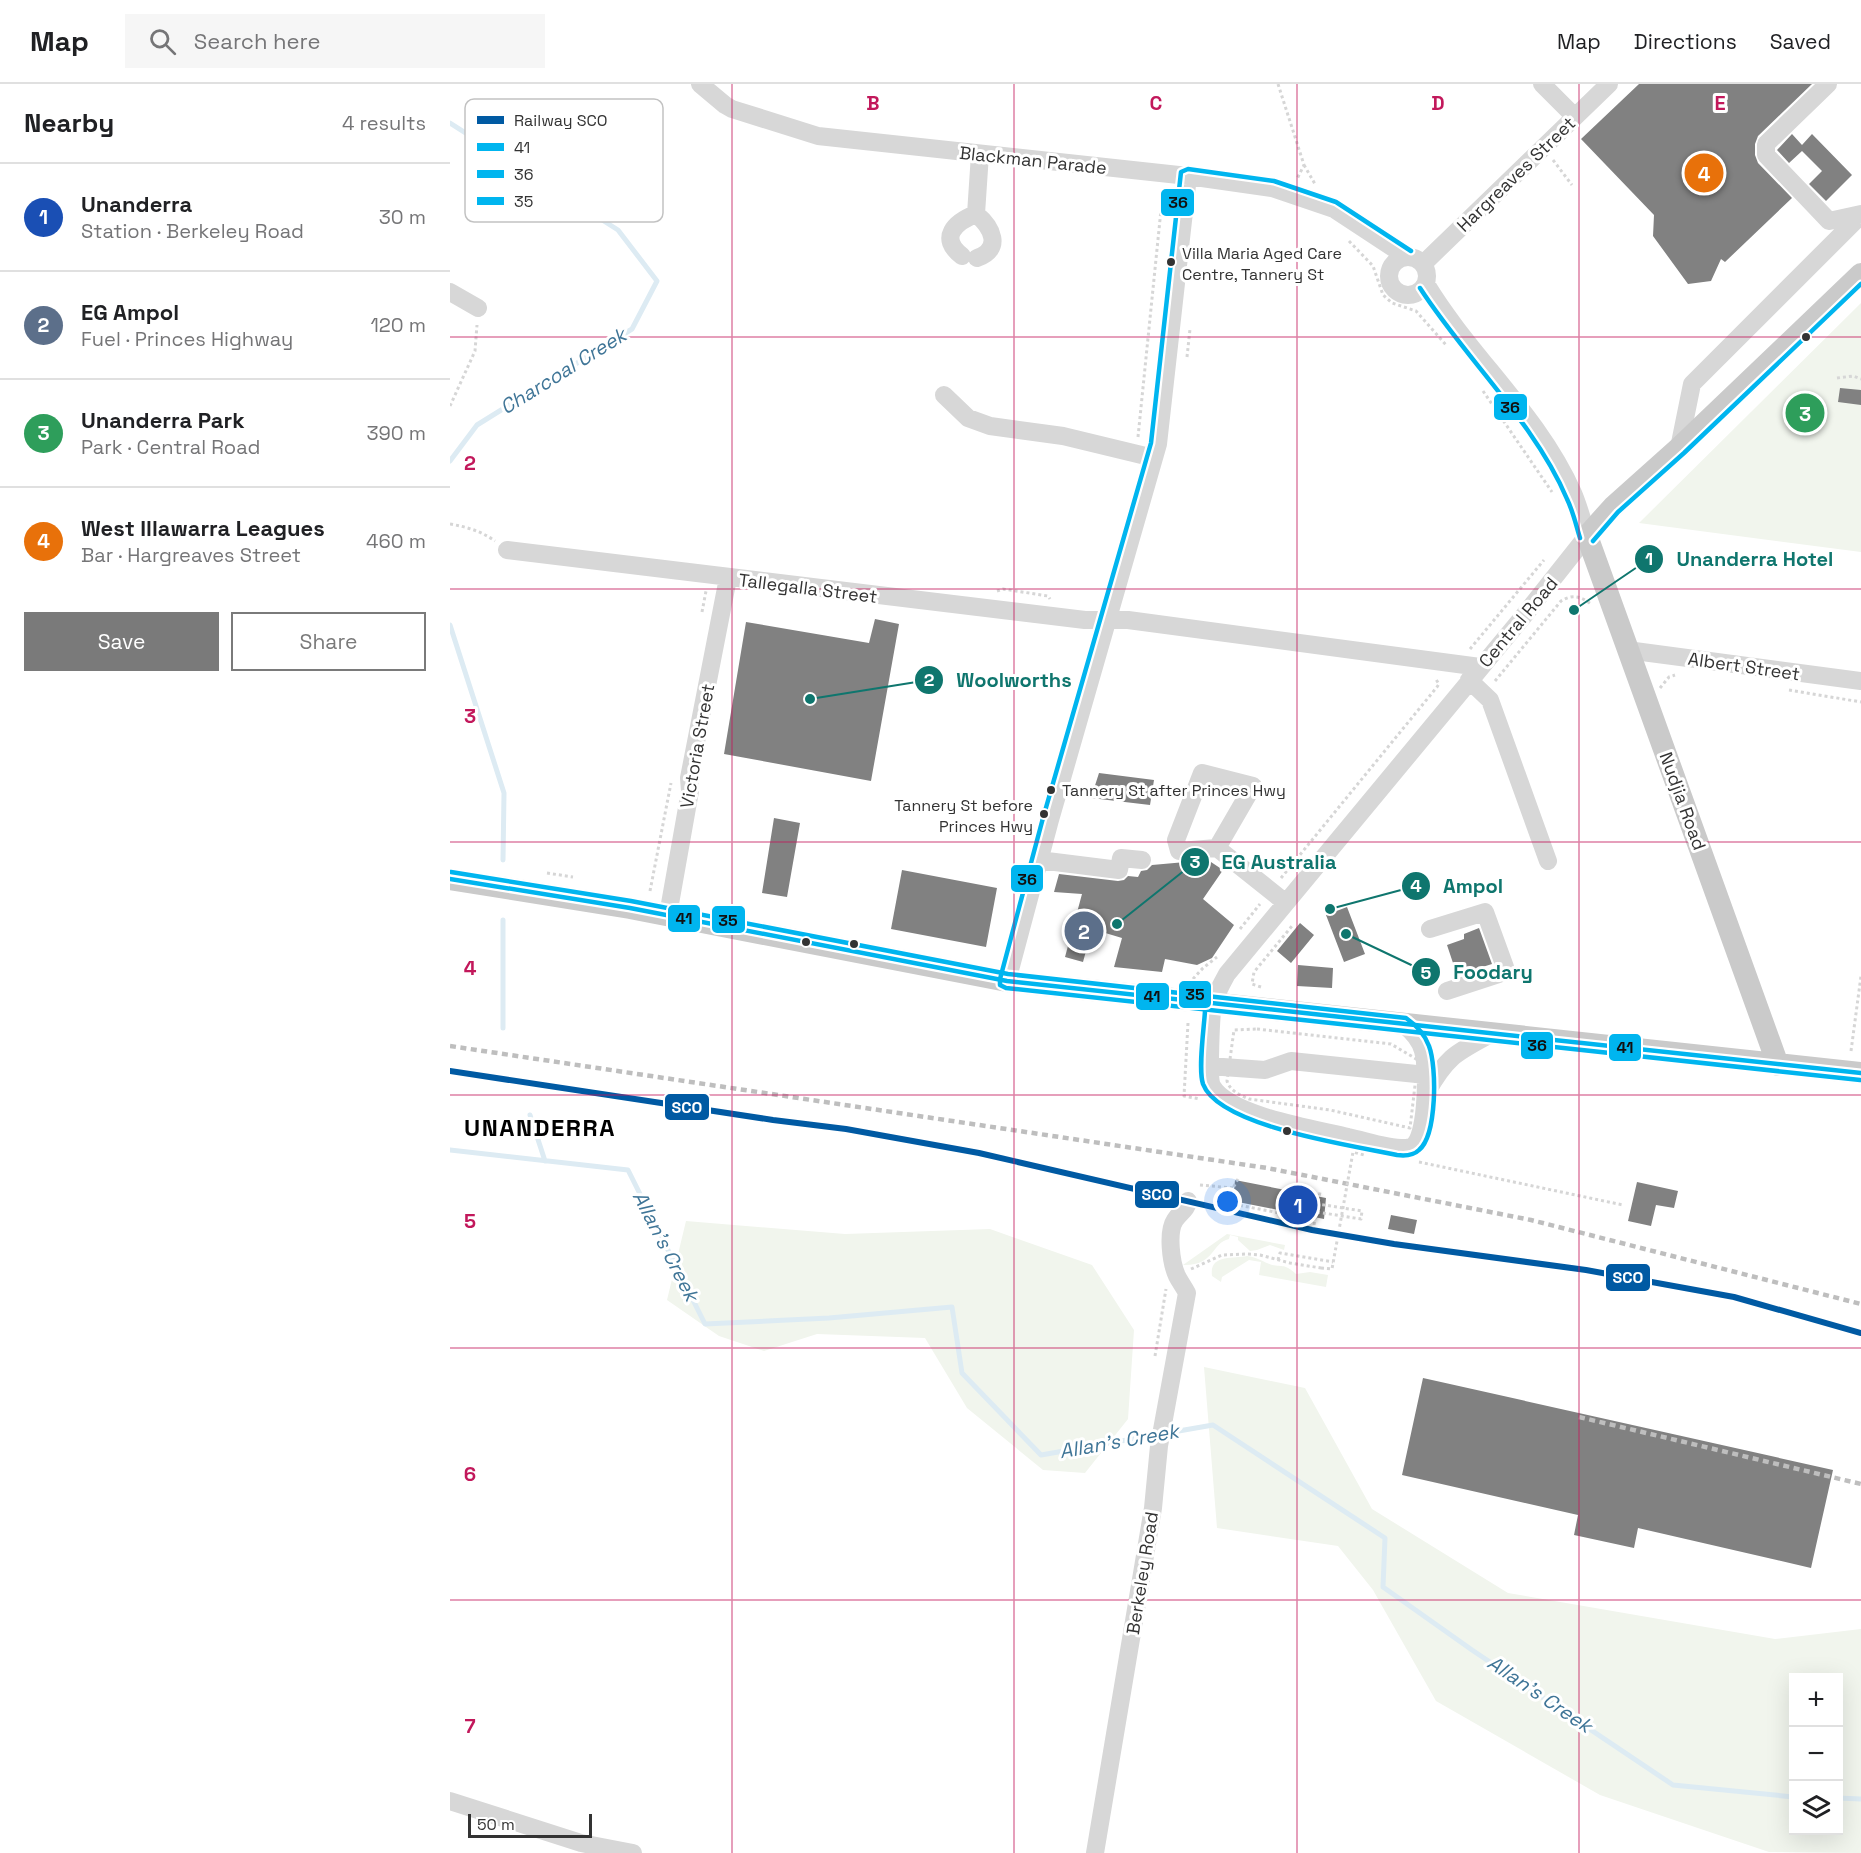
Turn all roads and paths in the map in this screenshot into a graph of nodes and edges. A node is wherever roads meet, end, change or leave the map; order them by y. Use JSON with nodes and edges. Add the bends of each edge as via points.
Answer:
{"nodes":[{"id":1,"x":700,"y":84,"type":"edge"},
{"id":2,"x":1278,"y":84,"type":"edge"},
{"id":3,"x":1542,"y":84,"type":"edge"},
{"id":4,"x":1609,"y":84,"type":"edge"},
{"id":5,"x":1828,"y":84,"type":"edge"},
{"id":6,"x":1574,"y":116,"type":"junction"},
{"id":7,"x":980,"y":154,"type":"junction"},
{"id":8,"x":1553,"y":160,"type":"dead end"},
{"id":9,"x":1304,"y":165,"type":"junction"},
{"id":10,"x":1188,"y":176,"type":"junction"},
{"id":11,"x":1572,"y":185,"type":"dead end"},
{"id":12,"x":1154,"y":188,"type":"dead end"},
{"id":13,"x":976,"y":214,"type":"junction"},
{"id":14,"x":1861,"y":214,"type":"edge"},
{"id":15,"x":1367,"y":232,"type":"junction"},
{"id":16,"x":1343,"y":235,"type":"dead end"},
{"id":17,"x":1415,"y":260,"type":"junction"},
{"id":18,"x":1391,"y":268,"type":"junction"},
{"id":19,"x":1861,"y":274,"type":"edge"},
{"id":20,"x":1421,"y":289,"type":"junction"},
{"id":21,"x":450,"y":292,"type":"edge"},
{"id":22,"x":478,"y":308,"type":"joint"},
{"id":23,"x":1451,"y":352,"type":"dead end"},
{"id":24,"x":1837,"y":378,"type":"dead end"},
{"id":25,"x":1861,"y":379,"type":"edge"},
{"id":26,"x":1480,"y":387,"type":"dead end"},
{"id":27,"x":945,"y":395,"type":"dead end"},
{"id":28,"x":450,"y":406,"type":"edge"},
{"id":29,"x":1137,"y":447,"type":"dead end"},
{"id":30,"x":1679,"y":448,"type":"junction"},
{"id":31,"x":1154,"y":459,"type":"junction"},
{"id":32,"x":1556,"y":497,"type":"dead end"},
{"id":33,"x":450,"y":524,"type":"edge"},
{"id":34,"x":1587,"y":536,"type":"junction"},
{"id":35,"x":507,"y":550,"type":"joint"},
{"id":36,"x":1545,"y":558,"type":"dead end"},
{"id":37,"x":728,"y":578,"type":"junction"},
{"id":38,"x":1597,"y":612,"type":"dead end"},
{"id":39,"x":1109,"y":620,"type":"junction"},
{"id":40,"x":1470,"y":649,"type":"dead end"},
{"id":41,"x":1627,"y":650,"type":"junction"},
{"id":42,"x":1475,"y":674,"type":"junction"},
{"id":43,"x":1686,"y":676,"type":"dead end"},
{"id":44,"x":1861,"y":681,"type":"edge"},
{"id":45,"x":1439,"y":684,"type":"dead end"},
{"id":46,"x":1779,"y":689,"type":"dead end"},
{"id":47,"x":1658,"y":690,"type":"dead end"},
{"id":48,"x":1484,"y":693,"type":"junction"},
{"id":49,"x":1861,"y":702,"type":"edge"},
{"id":50,"x":1217,"y":848,"type":"junction"},
{"id":51,"x":1039,"y":860,"type":"junction"},
{"id":52,"x":1142,"y":860,"type":"dead end"},
{"id":53,"x":1548,"y":861,"type":"dead end"},
{"id":54,"x":450,"y":879,"type":"edge"},
{"id":55,"x":1270,"y":891,"type":"junction"},
{"id":56,"x":1286,"y":903,"type":"junction"},
{"id":57,"x":668,"y":915,"type":"junction"},
{"id":58,"x":1430,"y":929,"type":"dead end"},
{"id":59,"x":1238,"y":931,"type":"dead end"},
{"id":60,"x":1219,"y":956,"type":"dead end"},
{"id":61,"x":1861,"y":976,"type":"edge"},
{"id":62,"x":1202,"y":979,"type":"dead end"},
{"id":63,"x":1007,"y":981,"type":"junction"},
{"id":64,"x":1252,"y":984,"type":"dead end"},
{"id":65,"x":1261,"y":987,"type":"dead end"},
{"id":66,"x":1447,"y":991,"type":"dead end"},
{"id":67,"x":1213,"y":1004,"type":"junction"},
{"id":68,"x":1188,"y":1023,"type":"dead end"},
{"id":69,"x":1404,"y":1024,"type":"junction"},
{"id":70,"x":1491,"y":1034,"type":"junction"},
{"id":71,"x":1851,"y":1051,"type":"dead end"},
{"id":72,"x":1778,"y":1065,"type":"junction"},
{"id":73,"x":1209,"y":1066,"type":"junction"},
{"id":74,"x":1229,"y":1068,"type":"junction"},
{"id":75,"x":1420,"y":1070,"type":"junction"},
{"id":76,"x":1861,"y":1073,"type":"edge"},
{"id":77,"x":1426,"y":1094,"type":"junction"},
{"id":78,"x":1204,"y":1102,"type":"dead end"},
{"id":79,"x":1364,"y":1155,"type":"dead end"},
{"id":80,"x":1238,"y":1179,"type":"dead end"},
{"id":81,"x":1200,"y":1185,"type":"dead end"},
{"id":82,"x":1233,"y":1188,"type":"junction"},
{"id":83,"x":1320,"y":1192,"type":"dead end"},
{"id":84,"x":1188,"y":1201,"type":"dead end"},
{"id":85,"x":1318,"y":1204,"type":"junction"},
{"id":86,"x":1343,"y":1208,"type":"junction"},
{"id":87,"x":1317,"y":1212,"type":"junction"},
{"id":88,"x":1316,"y":1220,"type":"junction"},
{"id":89,"x":1314,"y":1225,"type":"dead end"},
{"id":90,"x":1278,"y":1260,"type":"junction"},
{"id":91,"x":1333,"y":1262,"type":"junction"},
{"id":92,"x":1177,"y":1276,"type":"junction"},
{"id":93,"x":1155,"y":1356,"type":"dead end"},
{"id":94,"x":450,"y":1801,"type":"edge"},
{"id":95,"x":633,"y":1853,"type":"edge"},
{"id":96,"x":1095,"y":1853,"type":"edge"}],
"edges":[{"from":1,"to":7,"type":"street","name":"Blackman Parade","via":[[732,109],[818,136]]},
{"from":2,"to":9,"type":"path"},
{"from":3,"to":6,"type":"street"},
{"from":4,"to":6,"type":"street","name":"Hargreaves Street"},
{"from":5,"to":14,"type":"street","via":[[1766,144],[1766,155],[1829,221]]},
{"from":6,"to":17,"type":"street","name":"Hargreaves Street"},
{"from":7,"to":10,"type":"street","name":"Blackman Parade"},
{"from":7,"to":13,"type":"street"},
{"from":8,"to":11,"type":"path"},
{"from":9,"to":9,"type":"path","via":[[1297,180],[1316,186],[1308,171]]},
{"from":10,"to":15,"type":"street","name":"Blackman Parade","via":[[1272,188],[1334,209]]},
{"from":10,"to":31,"type":"street"},
{"from":12,"to":29,"type":"path","via":[[1163,189]]},
{"from":13,"to":13,"type":"street","via":[[963,219],[952,230],[950,241],[953,250],[969,257],[986,255],[992,246],[987,223]]},
{"from":14,"to":30,"type":"street","via":[[1692,384]]},
{"from":15,"to":17,"type":"street","name":"Blackman Parade"},
{"from":15,"to":18,"type":"street","name":"Blackman Parade"},
{"from":16,"to":23,"type":"path","via":[[1373,266],[1383,295],[1392,303],[1416,311]]},
{"from":17,"to":18,"type":"street","via":[[1398,260]]},
{"from":17,"to":20,"type":"street","via":[[1427,273]]},
{"from":18,"to":20,"type":"street","via":[[1392,287],[1401,294]]},
{"from":19,"to":30,"type":"main road","name":"Central Road"},
{"from":20,"to":34,"type":"street","via":[[1503,386],[1552,456],[1572,491]]},
{"from":21,"to":22,"type":"street"},
{"from":22,"to":28,"type":"path","via":[[475,351]]},
{"from":24,"to":25,"type":"path"},
{"from":26,"to":32,"type":"path"},
{"from":27,"to":31,"type":"street","via":[[968,418],[990,426],[1064,436]]},
{"from":30,"to":34,"type":"main road","name":"Central Road"},
{"from":31,"to":39,"type":"street"},
{"from":33,"to":35,"type":"path","via":[[482,532]]},
{"from":34,"to":41,"type":"main road","name":"Nudjia Road"},
{"from":34,"to":42,"type":"street","name":"Central Road"},
{"from":35,"to":37,"type":"street","name":"Tallegalla Street"},
{"from":36,"to":40,"type":"path","name":"Central Road"},
{"from":37,"to":39,"type":"street","name":"Tallegalla Street","via":[[1085,621]]},
{"from":37,"to":57,"type":"street","name":"Victoria Street","via":[[689,778]]},
{"from":38,"to":48,"type":"path","via":[[1580,597],[1561,601]]},
{"from":39,"to":42,"type":"street","name":"Tallegalla Street"},
{"from":39,"to":51,"type":"street"},
{"from":41,"to":44,"type":"street","name":"Albert Street"},
{"from":41,"to":72,"type":"main road","name":"Nudjia Road"},
{"from":42,"to":48,"type":"street"},
{"from":42,"to":56,"type":"street","name":"Central Road"},
{"from":43,"to":47,"type":"path","via":[[1668,677]]},
{"from":45,"to":55,"type":"path"},
{"from":46,"to":49,"type":"path"},
{"from":48,"to":53,"type":"street","via":[[1490,700]]},
{"from":50,"to":50,"type":"street","via":[[1179,851],[1176,840],[1202,773],[1253,786]]},
{"from":50,"to":55,"type":"street"},
{"from":51,"to":52,"type":"street","via":[[1119,870],[1121,858]]},
{"from":51,"to":63,"type":"street"},
{"from":54,"to":57,"type":"main road"},
{"from":55,"to":56,"type":"street"},
{"from":55,"to":59,"type":"path"},
{"from":56,"to":67,"type":"street","name":"Central Road","via":[[1227,975]]},
{"from":57,"to":63,"type":"main road"},
{"from":58,"to":66,"type":"street","via":[[1485,912],[1505,967],[1499,974]]},
{"from":60,"to":62,"type":"path","via":[[1193,979]]},
{"from":61,"to":71,"type":"path"},
{"from":63,"to":67,"type":"main road"},
{"from":64,"to":65,"type":"path"},
{"from":67,"to":69,"type":"main road"},
{"from":67,"to":73,"type":"street"},
{"from":68,"to":78,"type":"path","via":[[1184,1096]]},
{"from":69,"to":70,"type":"main road"},
{"from":69,"to":75,"type":"street","via":[[1422,1046],[1425,1058]]},
{"from":70,"to":72,"type":"main road"},
{"from":70,"to":77,"type":"street","via":[[1445,1063]]},
{"from":72,"to":76,"type":"main road"},
{"from":73,"to":74,"type":"street"},
{"from":73,"to":77,"type":"street","via":[[1210,1083],[1217,1093],[1248,1111],[1280,1122],[1399,1148],[1412,1147],[1418,1140]]},
{"from":74,"to":75,"type":"street","via":[[1265,1070],[1291,1061]]},
{"from":74,"to":75,"type":"path","via":[[1234,1030],[1257,1029],[1391,1044]]},
{"from":74,"to":75,"type":"path","via":[[1229,1087],[1249,1098],[1330,1110],[1410,1128]]},
{"from":75,"to":77,"type":"street"},
{"from":79,"to":86,"type":"path","bridge":true,"via":[[1353,1152]]},
{"from":80,"to":82,"type":"path"},
{"from":81,"to":82,"type":"path"},
{"from":82,"to":88,"type":"path","via":[[1238,1205]]},
{"from":83,"to":85,"type":"path"},
{"from":84,"to":92,"type":"street","via":[[1172,1228]]},
{"from":85,"to":86,"type":"path"},
{"from":85,"to":87,"type":"path"},
{"from":86,"to":87,"type":"path","via":[[1362,1211],[1361,1219]]},
{"from":86,"to":91,"type":"path","bridge":true},
{"from":87,"to":88,"type":"path"},
{"from":88,"to":89,"type":"path"},
{"from":90,"to":91,"type":"path","via":[[1280,1253]]},
{"from":90,"to":91,"type":"path","bridge":true,"via":[[1332,1269]]},
{"from":90,"to":92,"type":"path","via":[[1256,1254],[1226,1254]]},
{"from":92,"to":93,"type":"path","via":[[1166,1289]]},
{"from":92,"to":96,"type":"street","name":"Berkeley Road","via":[[1187,1293]]},
{"from":94,"to":95,"type":"street","via":[[581,1844]]}]}
